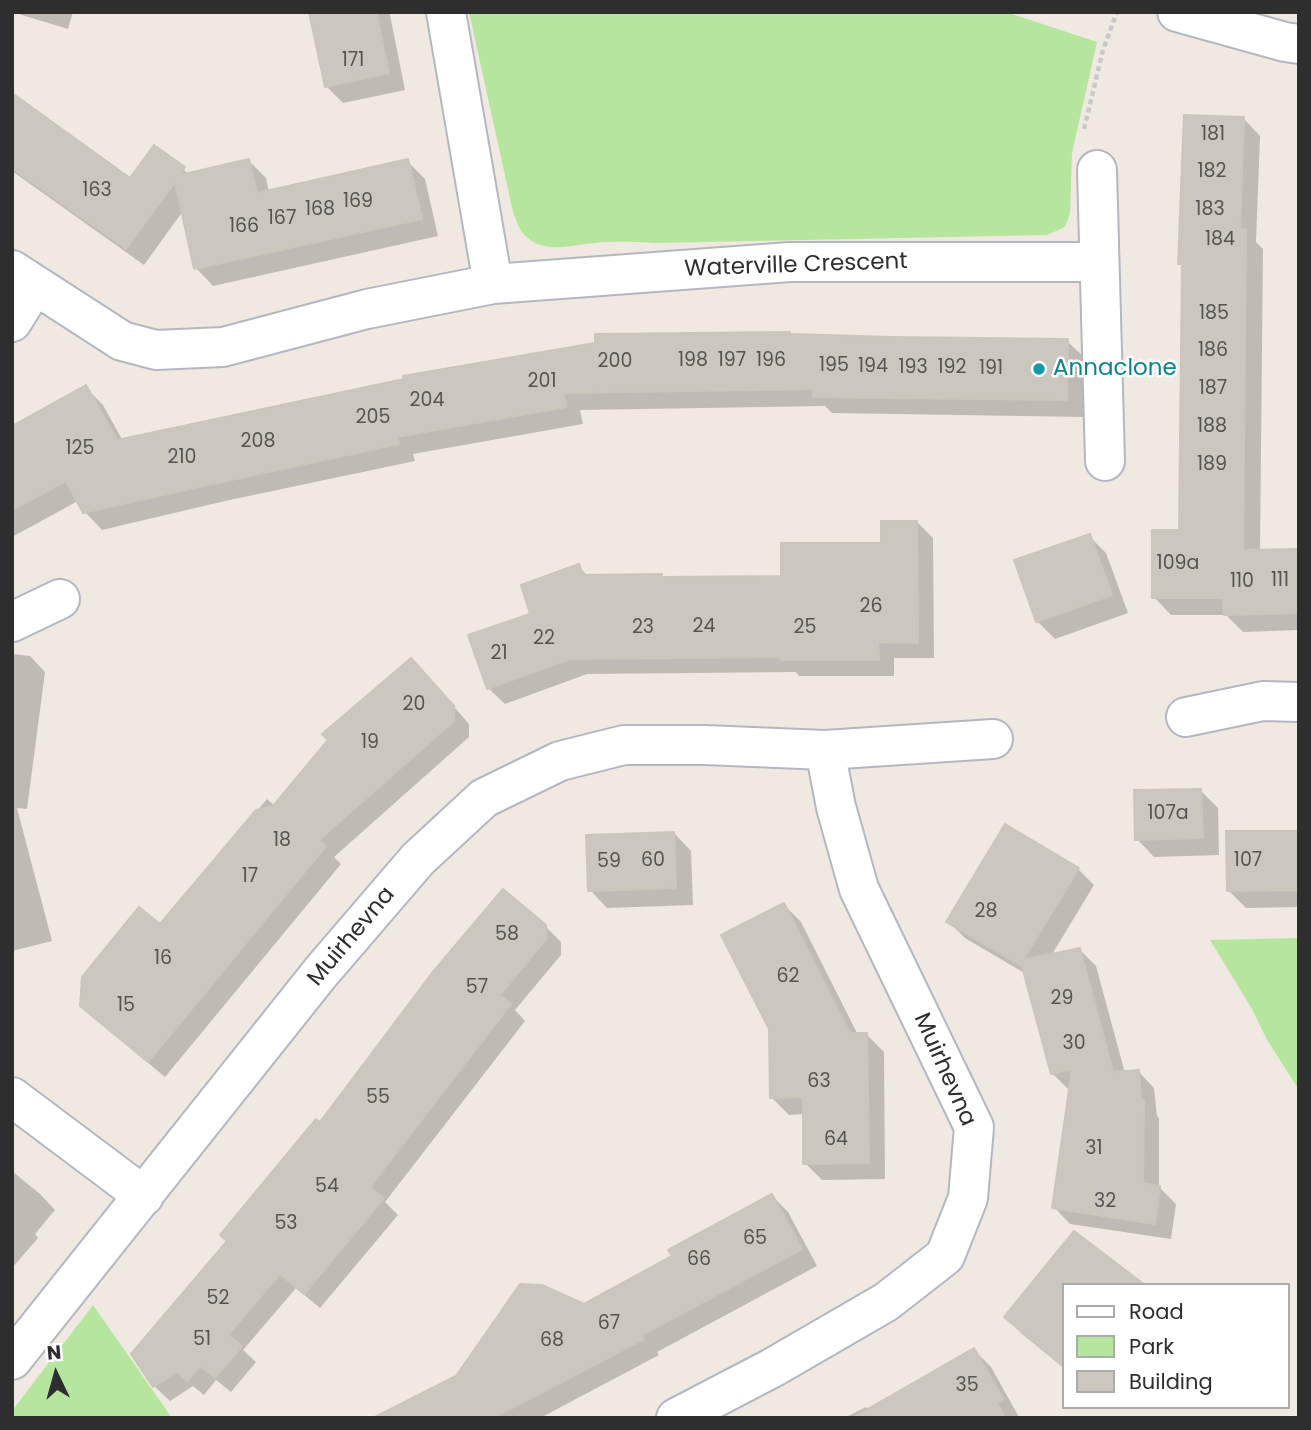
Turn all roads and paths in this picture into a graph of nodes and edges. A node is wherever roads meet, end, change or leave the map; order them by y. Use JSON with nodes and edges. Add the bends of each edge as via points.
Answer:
{"nodes":[{"id":1,"x":446,"y":12,"type":"edge"},
{"id":2,"x":1117,"y":12,"type":"edge"},
{"id":3,"x":1177,"y":12,"type":"edge"},
{"id":4,"x":1299,"y":44,"type":"edge"},
{"id":5,"x":1097,"y":170,"type":"joint"},
{"id":6,"x":1099,"y":262,"type":"junction"},
{"id":7,"x":24,"y":277,"type":"edge"},
{"id":8,"x":493,"y":284,"type":"junction"},
{"id":9,"x":12,"y":322,"type":"edge"},
{"id":10,"x":1105,"y":461,"type":"dead end"},
{"id":11,"x":60,"y":599,"type":"dead end"},
{"id":12,"x":12,"y":622,"type":"edge"},
{"id":13,"x":1299,"y":702,"type":"edge"},
{"id":14,"x":1185,"y":718,"type":"dead end"},
{"id":15,"x":993,"y":739,"type":"dead end"},
{"id":16,"x":825,"y":750,"type":"junction"},
{"id":17,"x":12,"y":1097,"type":"edge"},
{"id":18,"x":144,"y":1196,"type":"junction"},
{"id":19,"x":12,"y":1360,"type":"edge"},
{"id":20,"x":676,"y":1418,"type":"edge"}],
"edges":[{"from":1,"to":8,"type":"street"},
{"from":2,"to":5,"type":"path","via":[[1103,50],[1081,144]]},
{"from":3,"to":4,"type":"street"},
{"from":5,"to":6,"type":"street"},
{"from":6,"to":8,"type":"street","name":"Waterville Crescent","via":[[790,262]]},
{"from":6,"to":10,"type":"street"},
{"from":7,"to":8,"type":"street","name":"Waterville Crescent","via":[[122,341],[156,350],[223,347],[366,309]]},
{"from":7,"to":9,"type":"street"},
{"from":11,"to":12,"type":"street"},
{"from":13,"to":14,"type":"street","via":[[1263,701]]},
{"from":15,"to":16,"type":"street","name":"Muirhevna"},
{"from":16,"to":18,"type":"street","name":"Muirhevna","via":[[624,745],[560,761],[484,797],[418,859],[321,972]]},
{"from":16,"to":20,"type":"street","name":"Muirhevna","via":[[859,889],[975,1127],[968,1198],[944,1256],[886,1302]]},
{"from":17,"to":18,"type":"street"},
{"from":18,"to":19,"type":"street","name":"Muirhevna"}]}
